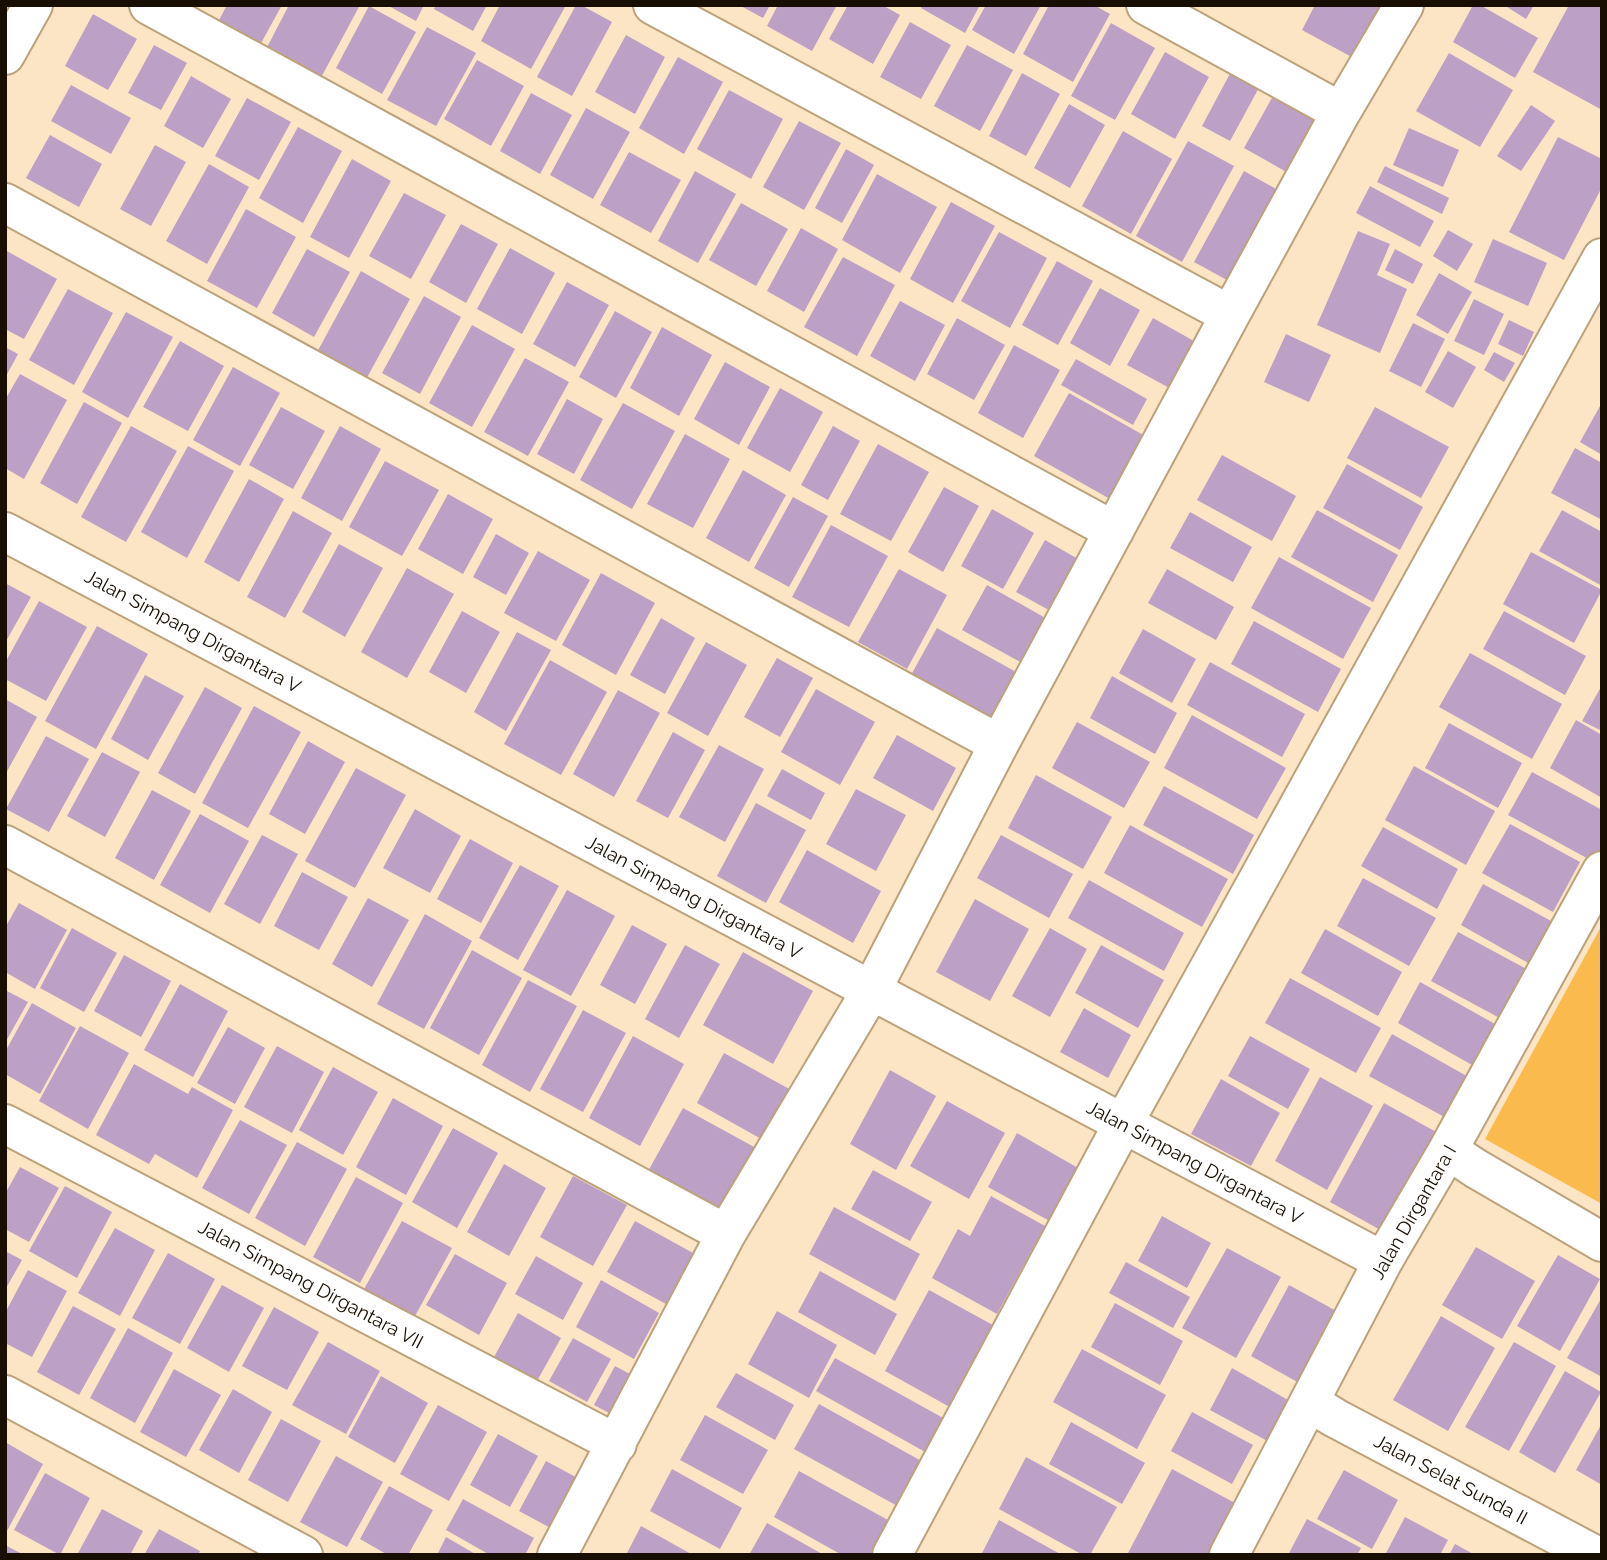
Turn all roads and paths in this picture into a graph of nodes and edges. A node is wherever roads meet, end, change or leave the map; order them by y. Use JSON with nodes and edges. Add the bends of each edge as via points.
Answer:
{"nodes":[{"id":1,"x":33,"y":5,"type":"edge"},
{"id":2,"x":149,"y":5,"type":"edge"},
{"id":3,"x":653,"y":5,"type":"edge"},
{"id":4,"x":1146,"y":5,"type":"edge"},
{"id":5,"x":1404,"y":5,"type":"edge"},
{"id":6,"x":5,"y":55,"type":"edge"},
{"id":7,"x":1341,"y":113,"type":"junction"},
{"id":8,"x":5,"y":203,"type":"edge"},
{"id":9,"x":1602,"y":258,"type":"edge"},
{"id":10,"x":1230,"y":314,"type":"junction"},
{"id":11,"x":1114,"y":531,"type":"junction"},
{"id":12,"x":5,"y":532,"type":"edge"},
{"id":13,"x":999,"y":744,"type":"junction"},
{"id":14,"x":5,"y":845,"type":"edge"},
{"id":15,"x":1602,"y":871,"type":"edge"},
{"id":16,"x":870,"y":990,"type":"junction"},
{"id":17,"x":5,"y":1124,"type":"edge"},
{"id":18,"x":1124,"y":1124,"type":"junction"},
{"id":19,"x":1448,"y":1150,"type":"junction"},
{"id":20,"x":726,"y":1234,"type":"junction"},
{"id":21,"x":1602,"y":1242,"type":"edge"},
{"id":22,"x":1383,"y":1261,"type":"junction"},
{"id":23,"x":5,"y":1395,"type":"edge"},
{"id":24,"x":1309,"y":1402,"type":"junction"},
{"id":25,"x":617,"y":1444,"type":"junction"},
{"id":26,"x":303,"y":1555,"type":"edge"},
{"id":27,"x":557,"y":1555,"type":"edge"},
{"id":28,"x":892,"y":1555,"type":"edge"},
{"id":29,"x":1229,"y":1555,"type":"edge"},
{"id":30,"x":1595,"y":1555,"type":"edge"}],
"edges":[{"from":1,"to":6,"type":"street"},
{"from":2,"to":11,"type":"street"},
{"from":3,"to":10,"type":"street"},
{"from":4,"to":7,"type":"street"},
{"from":5,"to":7,"type":"street"},
{"from":7,"to":10,"type":"street"},
{"from":8,"to":13,"type":"street"},
{"from":9,"to":18,"type":"street"},
{"from":10,"to":11,"type":"street"},
{"from":11,"to":13,"type":"street"},
{"from":12,"to":16,"type":"street","name":"Jalan Simpang Dirgantara V"},
{"from":13,"to":16,"type":"street"},
{"from":14,"to":20,"type":"street"},
{"from":15,"to":19,"type":"street","name":"Jalan Dirgantara I"},
{"from":16,"to":18,"type":"street","name":"Jalan Simpang Dirgantara V"},
{"from":16,"to":20,"type":"street"},
{"from":17,"to":25,"type":"street","name":"Jalan Simpang Dirgantara VII"},
{"from":18,"to":22,"type":"street","name":"Jalan Simpang Dirgantara V"},
{"from":18,"to":28,"type":"street"},
{"from":19,"to":21,"type":"street"},
{"from":19,"to":22,"type":"street","name":"Jalan Dirgantara I"},
{"from":20,"to":25,"type":"street"},
{"from":22,"to":24,"type":"street","name":"Jalan Dirgantara I"},
{"from":23,"to":26,"type":"street"},
{"from":24,"to":29,"type":"street","name":"Jalan Dirgantara I"},
{"from":24,"to":30,"type":"street","name":"Jalan Selat Sunda II"},
{"from":25,"to":27,"type":"street"}]}
